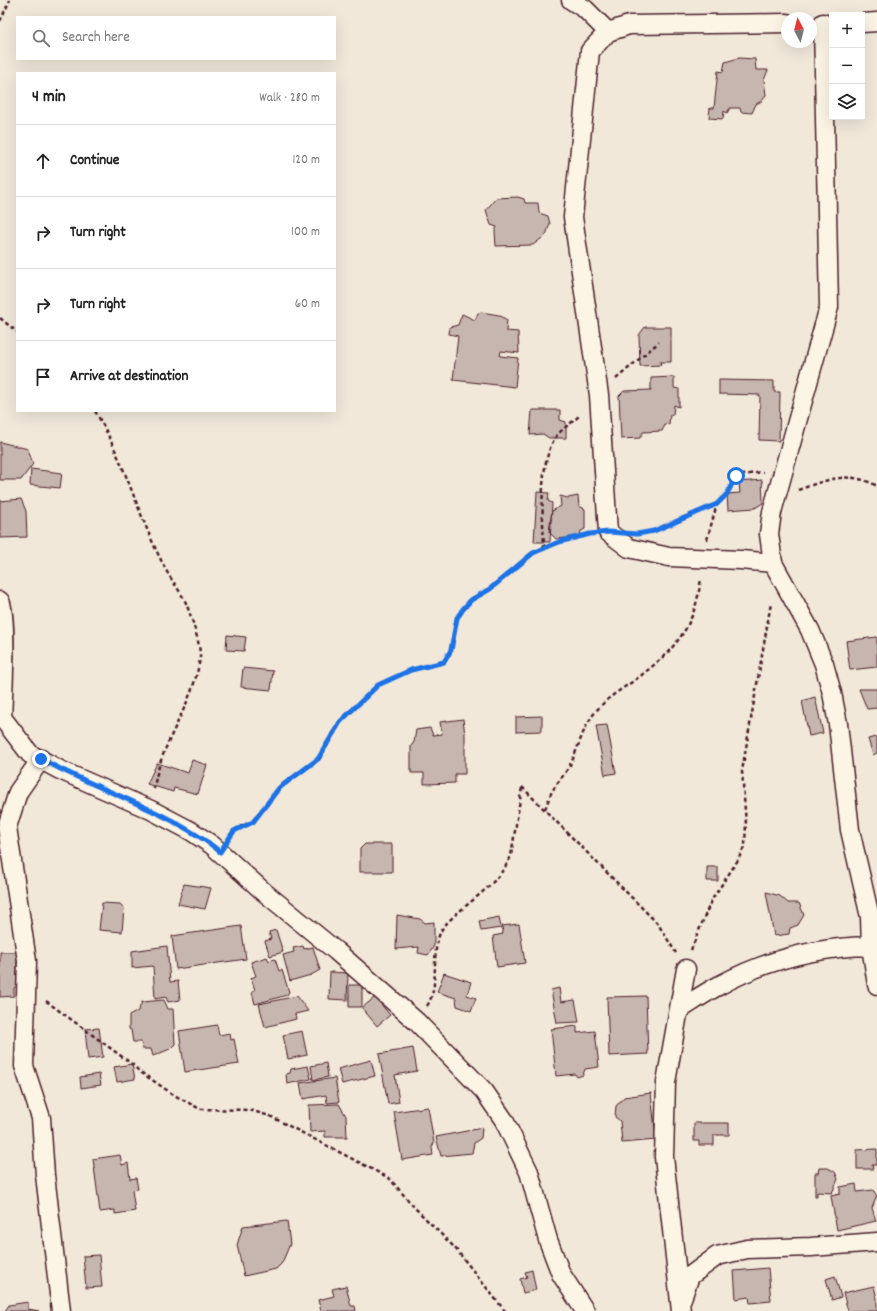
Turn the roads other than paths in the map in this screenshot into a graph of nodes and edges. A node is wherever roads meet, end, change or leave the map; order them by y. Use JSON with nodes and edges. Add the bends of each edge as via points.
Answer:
{"nodes":[{"id":1,"x":571,"y":0,"type":"edge"},
{"id":2,"x":865,"y":22,"type":"edge"},
{"id":3,"x":877,"y":22,"type":"edge"},
{"id":4,"x":781,"y":23,"type":"edge"},
{"id":5,"x":822,"y":23,"type":"edge"},
{"id":6,"x":608,"y":32,"type":"junction"},
{"id":7,"x":773,"y":563,"type":"junction"},
{"id":8,"x":0,"y":601,"type":"edge"},
{"id":9,"x":1,"y":716,"type":"edge"},
{"id":10,"x":41,"y":759,"type":"junction"},
{"id":11,"x":5,"y":819,"type":"edge"},
{"id":12,"x":871,"y":946,"type":"junction"},
{"id":13,"x":686,"y":969,"type":"road end"},
{"id":14,"x":877,"y":986,"type":"edge"},
{"id":15,"x":679,"y":1010,"type":"junction"},
{"id":16,"x":877,"y":1242,"type":"edge"},
{"id":17,"x":678,"y":1308,"type":"edge"},
{"id":18,"x":61,"y":1311,"type":"edge"},
{"id":19,"x":585,"y":1311,"type":"edge"}],
"edges":[{"from":1,"to":6,"type":"street","via":[[586,9]]},
{"from":2,"to":3,"type":"street"},
{"from":4,"to":6,"type":"street","via":[[629,25]]},
{"from":5,"to":7,"type":"street","via":[[829,307],[772,512],[769,534]]},
{"from":6,"to":7,"type":"street","via":[[590,51],[573,217],[599,395],[608,532],[629,548],[669,557]]},
{"from":7,"to":12,"type":"street","via":[[810,630],[824,664],[832,693],[850,830],[870,917]]},
{"from":8,"to":9,"type":"street","via":[[4,630]]},
{"from":9,"to":10,"type":"street","via":[[30,754]]},
{"from":10,"to":11,"type":"street","via":[[18,792]]},
{"from":10,"to":19,"type":"street","via":[[151,810],[212,845],[417,1022],[484,1091],[504,1120],[529,1172],[548,1240],[561,1274]]},
{"from":11,"to":18,"type":"street","via":[[27,961],[24,1066],[41,1118]]},
{"from":12,"to":14,"type":"street"},
{"from":12,"to":15,"type":"street","via":[[826,950],[790,957],[753,969]]},
{"from":13,"to":15,"type":"street"},
{"from":15,"to":17,"type":"street","via":[[666,1082],[664,1158]]},
{"from":16,"to":17,"type":"street","via":[[747,1249],[717,1256],[690,1276]]}]}
